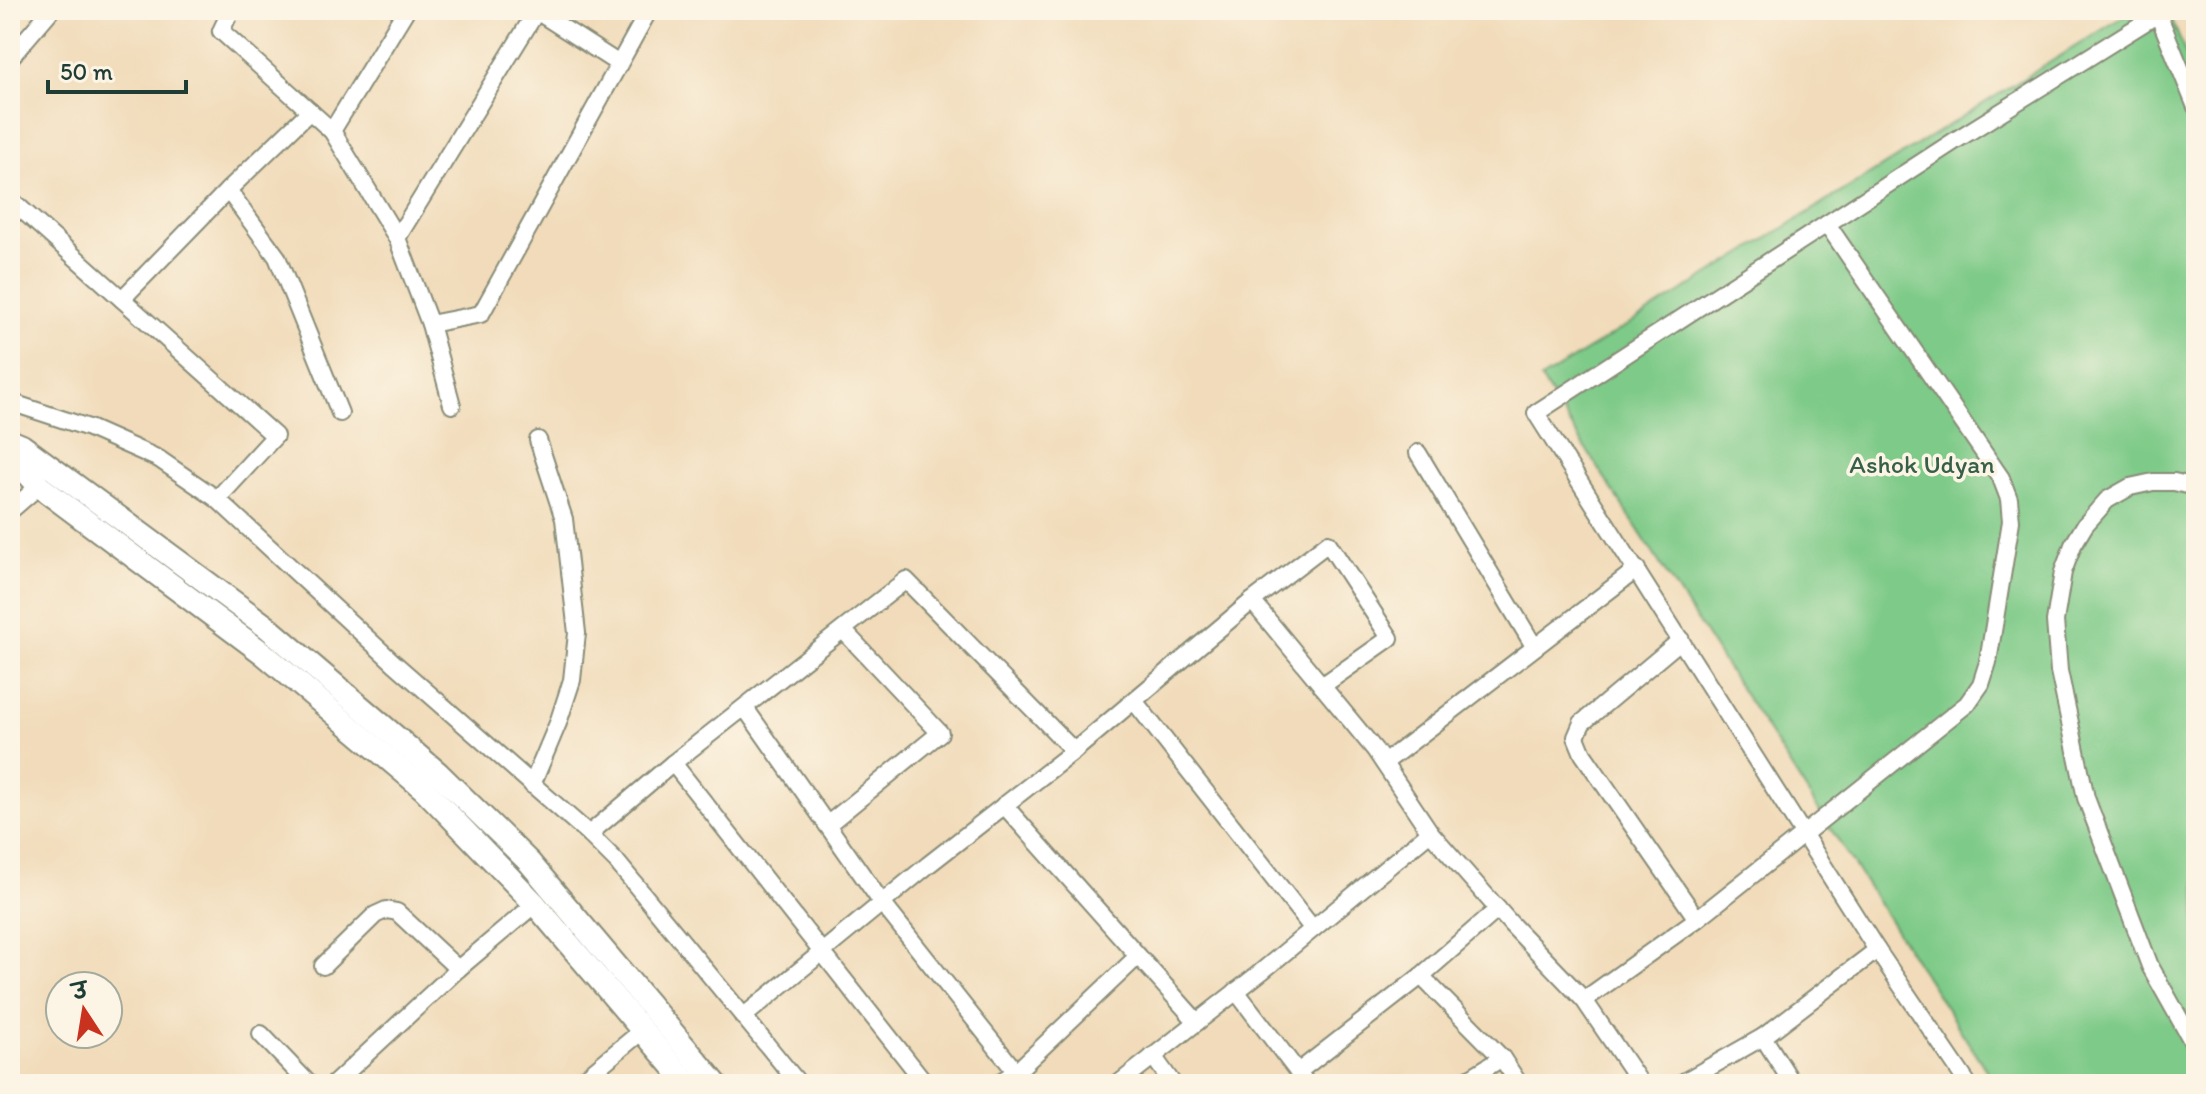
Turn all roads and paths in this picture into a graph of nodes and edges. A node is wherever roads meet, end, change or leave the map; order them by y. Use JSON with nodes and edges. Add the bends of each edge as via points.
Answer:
{"nodes":[{"id":1,"x":231,"y":10,"type":"edge"},
{"id":2,"x":406,"y":10,"type":"edge"},
{"id":3,"x":649,"y":10,"type":"edge"},
{"id":4,"x":48,"y":11,"type":"edge"},
{"id":5,"x":535,"y":11,"type":"edge"},
{"id":6,"x":10,"y":58,"type":"edge"},
{"id":7,"x":619,"y":64,"type":"junction"},
{"id":8,"x":2196,"y":107,"type":"edge"},
{"id":9,"x":310,"y":111,"type":"junction"},
{"id":10,"x":332,"y":131,"type":"junction"},
{"id":11,"x":228,"y":190,"type":"junction"},
{"id":12,"x":10,"y":199,"type":"edge"},
{"id":13,"x":1827,"y":224,"type":"junction"},
{"id":14,"x":397,"y":238,"type":"junction"},
{"id":15,"x":122,"y":299,"type":"junction"},
{"id":16,"x":430,"y":324,"type":"junction"},
{"id":17,"x":10,"y":402,"type":"edge"},
{"id":18,"x":452,"y":405,"type":"dead end"},
{"id":19,"x":340,"y":413,"type":"dead end"},
{"id":20,"x":538,"y":440,"type":"dead end"},
{"id":21,"x":10,"y":441,"type":"edge"},
{"id":22,"x":1418,"y":453,"type":"dead end"},
{"id":23,"x":10,"y":454,"type":"edge"},
{"id":24,"x":39,"y":486,"type":"junction"},
{"id":25,"x":2196,"y":487,"type":"edge"},
{"id":26,"x":217,"y":499,"type":"junction"},
{"id":27,"x":10,"y":511,"type":"edge"},
{"id":28,"x":1637,"y":569,"type":"junction"},
{"id":29,"x":1252,"y":601,"type":"junction"},
{"id":30,"x":843,"y":630,"type":"junction"},
{"id":31,"x":1681,"y":640,"type":"junction"},
{"id":32,"x":1534,"y":646,"type":"junction"},
{"id":33,"x":1322,"y":686,"type":"junction"},
{"id":34,"x":1135,"y":702,"type":"junction"},
{"id":35,"x":745,"y":708,"type":"junction"},
{"id":36,"x":1074,"y":751,"type":"junction"},
{"id":37,"x":673,"y":763,"type":"junction"},
{"id":38,"x":1384,"y":763,"type":"junction"},
{"id":39,"x":532,"y":785,"type":"junction"},
{"id":40,"x":1004,"y":805,"type":"junction"},
{"id":41,"x":827,"y":825,"type":"junction"},
{"id":42,"x":1430,"y":832,"type":"junction"},
{"id":43,"x":589,"y":834,"type":"junction"},
{"id":44,"x":1806,"y":834,"type":"junction"},
{"id":45,"x":882,"y":903,"type":"junction"},
{"id":46,"x":535,"y":904,"type":"junction"},
{"id":47,"x":1498,"y":909,"type":"junction"},
{"id":48,"x":1697,"y":919,"type":"junction"},
{"id":49,"x":1313,"y":929,"type":"junction"},
{"id":50,"x":1877,"y":950,"type":"junction"},
{"id":51,"x":821,"y":954,"type":"junction"},
{"id":52,"x":1138,"y":956,"type":"junction"},
{"id":53,"x":323,"y":966,"type":"dead end"},
{"id":54,"x":458,"y":969,"type":"junction"},
{"id":55,"x":1421,"y":976,"type":"junction"},
{"id":56,"x":1236,"y":991,"type":"junction"},
{"id":57,"x":1584,"y":1000,"type":"junction"},
{"id":58,"x":743,"y":1017,"type":"junction"},
{"id":59,"x":1197,"y":1022,"type":"junction"},
{"id":60,"x":643,"y":1030,"type":"junction"},
{"id":61,"x":261,"y":1034,"type":"dead end"},
{"id":62,"x":1763,"y":1037,"type":"junction"},
{"id":63,"x":2196,"y":1048,"type":"edge"},
{"id":64,"x":1153,"y":1056,"type":"junction"},
{"id":65,"x":1502,"y":1058,"type":"junction"},
{"id":66,"x":1022,"y":1078,"type":"edge"},
{"id":67,"x":1302,"y":1078,"type":"edge"},
{"id":68,"x":309,"y":1084,"type":"edge"},
{"id":69,"x":334,"y":1084,"type":"edge"},
{"id":70,"x":578,"y":1084,"type":"edge"},
{"id":71,"x":688,"y":1084,"type":"edge"},
{"id":72,"x":716,"y":1084,"type":"edge"},
{"id":73,"x":799,"y":1084,"type":"edge"},
{"id":74,"x":926,"y":1084,"type":"edge"},
{"id":75,"x":997,"y":1084,"type":"edge"},
{"id":76,"x":1118,"y":1084,"type":"edge"},
{"id":77,"x":1173,"y":1084,"type":"edge"},
{"id":78,"x":1460,"y":1084,"type":"edge"},
{"id":79,"x":1519,"y":1084,"type":"edge"},
{"id":80,"x":1641,"y":1084,"type":"edge"},
{"id":81,"x":1680,"y":1084,"type":"edge"},
{"id":82,"x":1793,"y":1084,"type":"edge"},
{"id":83,"x":1968,"y":1084,"type":"edge"}],
"edges":[{"from":1,"to":9,"type":"street","via":[[221,31]]},
{"from":2,"to":10,"type":"street"},
{"from":3,"to":7,"type":"street"},
{"from":4,"to":6,"type":"street"},
{"from":5,"to":7,"type":"street"},
{"from":5,"to":14,"type":"street"},
{"from":7,"to":16,"type":"street","via":[[481,314]]},
{"from":8,"to":13,"type":"street","via":[[2158,14]]},
{"from":9,"to":10,"type":"street"},
{"from":9,"to":11,"type":"street"},
{"from":10,"to":14,"type":"street"},
{"from":11,"to":15,"type":"street"},
{"from":11,"to":19,"type":"street","via":[[277,257]]},
{"from":12,"to":15,"type":"street"},
{"from":13,"to":28,"type":"street","via":[[1536,413]]},
{"from":13,"to":44,"type":"street","via":[[2001,478],[2011,521],[1981,684],[1967,704]]},
{"from":14,"to":16,"type":"street"},
{"from":15,"to":26,"type":"street","via":[[275,436]]},
{"from":16,"to":18,"type":"street"},
{"from":17,"to":26,"type":"street","via":[[159,459]]},
{"from":20,"to":39,"type":"street","via":[[564,519],[577,633],[572,680]]},
{"from":21,"to":72,"type":"main road","via":[[267,627],[438,773],[529,862]]},
{"from":22,"to":32,"type":"street"},
{"from":23,"to":24,"type":"main road"},
{"from":24,"to":27,"type":"street"},
{"from":24,"to":46,"type":"main road","via":[[264,654],[424,789]]},
{"from":25,"to":63,"type":"street","via":[[2153,482],[2107,500],[2073,545],[2055,621],[2059,671],[2086,798],[2150,966]]},
{"from":26,"to":39,"type":"street"},
{"from":28,"to":31,"type":"street"},
{"from":28,"to":32,"type":"street"},
{"from":29,"to":33,"type":"street"},
{"from":29,"to":33,"type":"street","via":[[1328,543],[1390,638]]},
{"from":29,"to":34,"type":"street"},
{"from":30,"to":35,"type":"street"},
{"from":30,"to":36,"type":"street","via":[[906,580]]},
{"from":30,"to":41,"type":"street","via":[[940,733]]},
{"from":31,"to":44,"type":"street"},
{"from":31,"to":48,"type":"street","via":[[1582,723],[1576,737]]},
{"from":32,"to":38,"type":"street"},
{"from":33,"to":38,"type":"street"},
{"from":34,"to":36,"type":"street"},
{"from":34,"to":49,"type":"street"},
{"from":35,"to":37,"type":"street"},
{"from":35,"to":41,"type":"street"},
{"from":36,"to":40,"type":"street"},
{"from":37,"to":43,"type":"street"},
{"from":37,"to":51,"type":"street"},
{"from":38,"to":42,"type":"street"},
{"from":39,"to":43,"type":"street"},
{"from":40,"to":45,"type":"street"},
{"from":40,"to":52,"type":"street"},
{"from":41,"to":45,"type":"street"},
{"from":42,"to":47,"type":"street"},
{"from":42,"to":49,"type":"street"},
{"from":43,"to":58,"type":"street"},
{"from":44,"to":48,"type":"street"},
{"from":44,"to":50,"type":"street"},
{"from":45,"to":51,"type":"street"},
{"from":45,"to":66,"type":"street"},
{"from":46,"to":54,"type":"street"},
{"from":46,"to":60,"type":"main road"},
{"from":47,"to":55,"type":"street"},
{"from":47,"to":57,"type":"street"},
{"from":48,"to":57,"type":"street"},
{"from":49,"to":56,"type":"street"},
{"from":50,"to":62,"type":"street"},
{"from":50,"to":83,"type":"street"},
{"from":51,"to":58,"type":"street"},
{"from":51,"to":74,"type":"street"},
{"from":52,"to":59,"type":"street"},
{"from":52,"to":66,"type":"street"},
{"from":53,"to":54,"type":"street","via":[[386,910],[397,912]]},
{"from":54,"to":69,"type":"street"},
{"from":55,"to":65,"type":"street"},
{"from":55,"to":67,"type":"street"},
{"from":56,"to":59,"type":"street"},
{"from":56,"to":67,"type":"street"},
{"from":57,"to":80,"type":"street"},
{"from":58,"to":73,"type":"street"},
{"from":59,"to":64,"type":"street"},
{"from":60,"to":70,"type":"street"},
{"from":60,"to":71,"type":"main road"},
{"from":61,"to":68,"type":"street"},
{"from":62,"to":81,"type":"street"},
{"from":62,"to":82,"type":"street"},
{"from":64,"to":76,"type":"street"},
{"from":64,"to":77,"type":"street"},
{"from":65,"to":78,"type":"street"},
{"from":65,"to":79,"type":"street"},
{"from":66,"to":75,"type":"street"}]}
